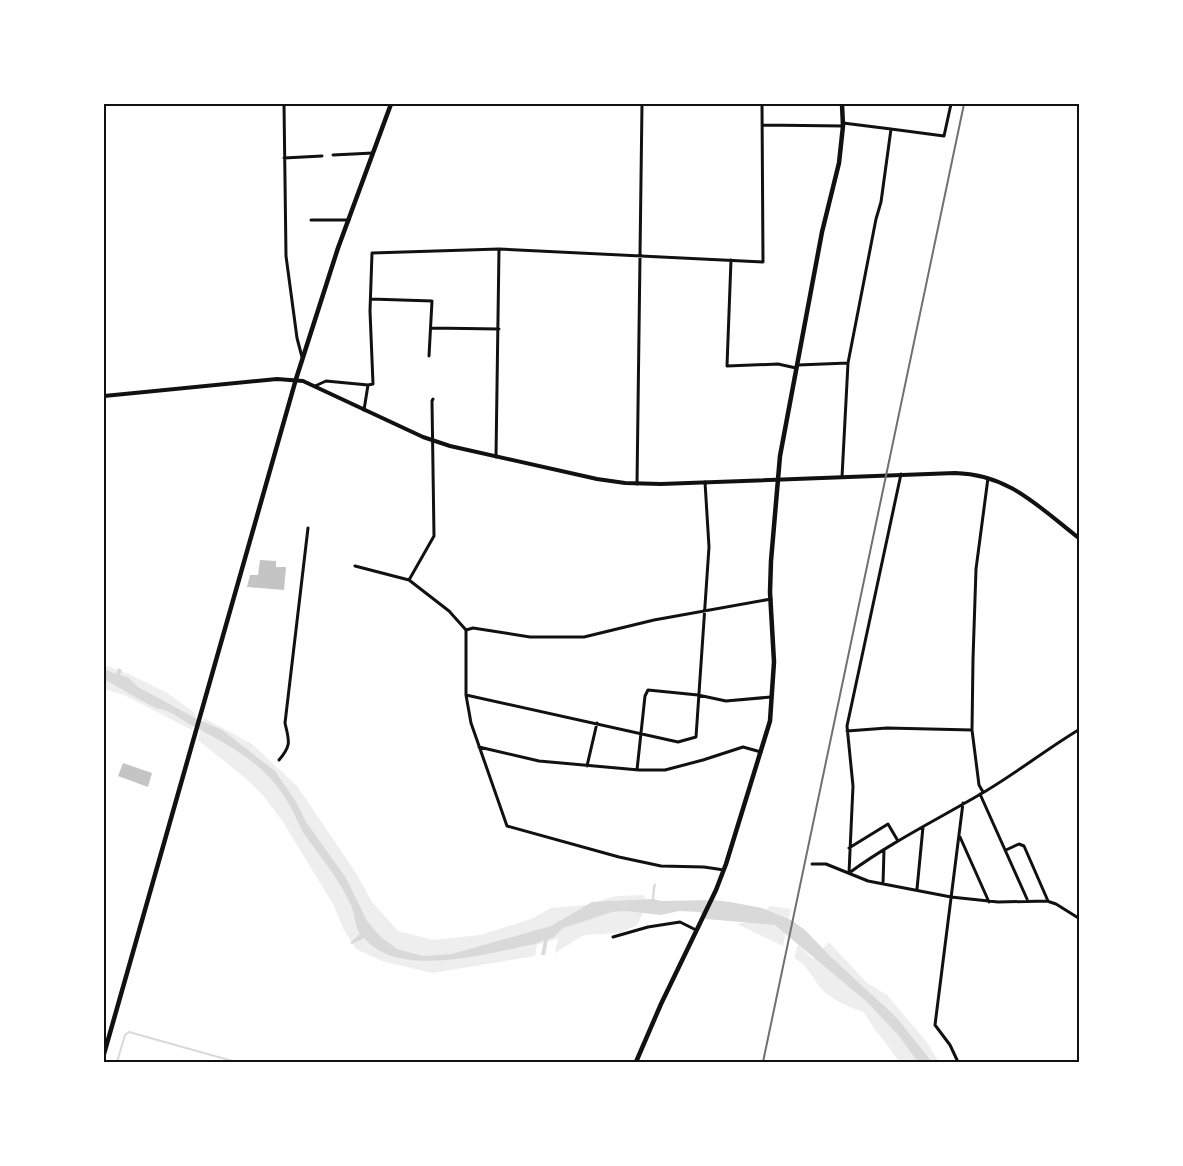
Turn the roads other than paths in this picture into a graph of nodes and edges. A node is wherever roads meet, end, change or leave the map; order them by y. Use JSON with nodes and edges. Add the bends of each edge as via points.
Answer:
{"nodes":[{"id":1,"x":284,"y":104,"type":"edge"},
{"id":2,"x":391,"y":104,"type":"edge"},
{"id":3,"x":642,"y":104,"type":"edge"},
{"id":4,"x":762,"y":104,"type":"edge"},
{"id":5,"x":842,"y":104,"type":"edge"},
{"id":6,"x":951,"y":104,"type":"edge"},
{"id":7,"x":843,"y":124,"type":"junction"},
{"id":8,"x":762,"y":125,"type":"junction"},
{"id":9,"x":891,"y":129,"type":"junction"},
{"id":10,"x":373,"y":153,"type":"junction"},
{"id":11,"x":333,"y":155,"type":"dead end"},
{"id":12,"x":322,"y":156,"type":"dead end"},
{"id":13,"x":284,"y":158,"type":"junction"},
{"id":14,"x":311,"y":220,"type":"dead end"},
{"id":15,"x":349,"y":220,"type":"junction"},
{"id":16,"x":499,"y":249,"type":"junction"},
{"id":17,"x":640,"y":256,"type":"junction"},
{"id":18,"x":731,"y":260,"type":"junction"},
{"id":19,"x":371,"y":299,"type":"junction"},
{"id":20,"x":431,"y":328,"type":"junction"},
{"id":21,"x":499,"y":328,"type":"junction"},
{"id":22,"x":429,"y":357,"type":"dead end"},
{"id":23,"x":303,"y":359,"type":"junction"},
{"id":24,"x":848,"y":363,"type":"junction"},
{"id":25,"x":798,"y":367,"type":"junction"},
{"id":26,"x":296,"y":380,"type":"junction"},
{"id":27,"x":368,"y":385,"type":"junction"},
{"id":28,"x":315,"y":386,"type":"junction"},
{"id":29,"x":104,"y":396,"type":"edge"},
{"id":30,"x":433,"y":399,"type":"dead end"},
{"id":31,"x":364,"y":410,"type":"junction"},
{"id":32,"x":432,"y":440,"type":"junction"},
{"id":33,"x":496,"y":457,"type":"junction"},
{"id":34,"x":901,"y":474,"type":"junction"},
{"id":35,"x":842,"y":477,"type":"junction"},
{"id":36,"x":989,"y":477,"type":"junction"},
{"id":37,"x":778,"y":478,"type":"junction"},
{"id":38,"x":705,"y":482,"type":"junction"},
{"id":39,"x":637,"y":484,"type":"junction"},
{"id":40,"x":308,"y":528,"type":"dead end"},
{"id":41,"x":1080,"y":539,"type":"edge"},
{"id":42,"x":355,"y":566,"type":"dead end"},
{"id":43,"x":409,"y":580,"type":"junction"},
{"id":44,"x":771,"y":599,"type":"junction"},
{"id":45,"x":705,"y":611,"type":"junction"},
{"id":46,"x":466,"y":630,"type":"junction"},
{"id":47,"x":466,"y":695,"type":"junction"},
{"id":48,"x":698,"y":695,"type":"junction"},
{"id":49,"x":772,"y":697,"type":"junction"},
{"id":50,"x":597,"y":723,"type":"junction"},
{"id":51,"x":1080,"y":729,"type":"edge"},
{"id":52,"x":972,"y":730,"type":"junction"},
{"id":53,"x":847,"y":731,"type":"junction"},
{"id":54,"x":640,"y":733,"type":"junction"},
{"id":55,"x":479,"y":747,"type":"junction"},
{"id":56,"x":761,"y":752,"type":"junction"},
{"id":57,"x":279,"y":760,"type":"dead end"},
{"id":58,"x":587,"y":766,"type":"junction"},
{"id":59,"x":637,"y":770,"type":"junction"},
{"id":60,"x":982,"y":793,"type":"junction"},
{"id":61,"x":963,"y":803,"type":"junction"},
{"id":62,"x":923,"y":827,"type":"junction"},
{"id":63,"x":959,"y":836,"type":"junction"},
{"id":64,"x":898,"y":842,"type":"junction"},
{"id":65,"x":849,"y":848,"type":"junction"},
{"id":66,"x":884,"y":850,"type":"junction"},
{"id":67,"x":1006,"y":850,"type":"junction"},
{"id":68,"x":812,"y":864,"type":"dead end"},
{"id":69,"x":724,"y":870,"type":"junction"},
{"id":70,"x":849,"y":873,"type":"junction"},
{"id":71,"x":883,"y":884,"type":"junction"},
{"id":72,"x":917,"y":889,"type":"junction"},
{"id":73,"x":951,"y":897,"type":"junction"},
{"id":74,"x":1027,"y":900,"type":"junction"},
{"id":75,"x":1048,"y":901,"type":"junction"},
{"id":76,"x":989,"y":902,"type":"junction"},
{"id":77,"x":1080,"y":919,"type":"edge"},
{"id":78,"x":697,"y":929,"type":"junction"},
{"id":79,"x":613,"y":937,"type":"dead end"},
{"id":80,"x":104,"y":1054,"type":"edge"},
{"id":81,"x":636,"y":1062,"type":"edge"},
{"id":82,"x":958,"y":1062,"type":"edge"}],
"edges":[{"from":1,"to":13,"type":"street"},
{"from":2,"to":10,"type":"main road"},
{"from":3,"to":17,"type":"street"},
{"from":4,"to":8,"type":"street"},
{"from":5,"to":7,"type":"main road"},
{"from":6,"to":9,"type":"street","via":[[944,136]]},
{"from":7,"to":8,"type":"street"},
{"from":7,"to":9,"type":"street"},
{"from":7,"to":25,"type":"main road","via":[[839,163],[824,221]]},
{"from":8,"to":18,"type":"street","via":[[763,262]]},
{"from":9,"to":24,"type":"street","via":[[881,202]]},
{"from":10,"to":11,"type":"street"},
{"from":10,"to":15,"type":"main road"},
{"from":12,"to":13,"type":"street"},
{"from":13,"to":23,"type":"street","via":[[286,256]]},
{"from":14,"to":15,"type":"street"},
{"from":15,"to":23,"type":"main road"},
{"from":16,"to":17,"type":"street"},
{"from":16,"to":19,"type":"street","via":[[372,253]]},
{"from":16,"to":21,"type":"street"},
{"from":17,"to":18,"type":"street"},
{"from":17,"to":39,"type":"street"},
{"from":18,"to":25,"type":"street","via":[[727,366]]},
{"from":19,"to":20,"type":"street","via":[[432,301]]},
{"from":19,"to":27,"type":"street","via":[[373,384]]},
{"from":20,"to":21,"type":"street"},
{"from":20,"to":22,"type":"street"},
{"from":21,"to":33,"type":"street"},
{"from":23,"to":26,"type":"main road"},
{"from":24,"to":25,"type":"street"},
{"from":24,"to":35,"type":"street"},
{"from":25,"to":37,"type":"main road"},
{"from":26,"to":28,"type":"street"},
{"from":26,"to":29,"type":"street"},
{"from":26,"to":80,"type":"main road"},
{"from":27,"to":28,"type":"street","via":[[326,381]]},
{"from":27,"to":31,"type":"street"},
{"from":28,"to":31,"type":"street"},
{"from":30,"to":32,"type":"street"},
{"from":31,"to":32,"type":"street"},
{"from":32,"to":33,"type":"street"},
{"from":32,"to":43,"type":"street","via":[[434,536]]},
{"from":33,"to":39,"type":"street"},
{"from":34,"to":35,"type":"street"},
{"from":34,"to":36,"type":"street","via":[[970,473]]},
{"from":34,"to":53,"type":"street"},
{"from":35,"to":37,"type":"street"},
{"from":36,"to":41,"type":"street","via":[[1028,498]]},
{"from":36,"to":52,"type":"street","via":[[976,569]]},
{"from":37,"to":38,"type":"street"},
{"from":37,"to":44,"type":"main road"},
{"from":38,"to":39,"type":"street"},
{"from":38,"to":45,"type":"street","via":[[709,547]]},
{"from":40,"to":57,"type":"street","via":[[285,723],[290,744]]},
{"from":42,"to":43,"type":"street"},
{"from":43,"to":46,"type":"street","via":[[449,611]]},
{"from":44,"to":45,"type":"street"},
{"from":44,"to":49,"type":"main road"},
{"from":45,"to":46,"type":"street","via":[[577,637]]},
{"from":45,"to":48,"type":"street"},
{"from":46,"to":47,"type":"street"},
{"from":47,"to":50,"type":"street"},
{"from":47,"to":55,"type":"street"},
{"from":48,"to":49,"type":"street","via":[[726,701]]},
{"from":48,"to":54,"type":"street","via":[[648,690]]},
{"from":48,"to":54,"type":"street","via":[[696,737],[678,742]]},
{"from":49,"to":56,"type":"main road"},
{"from":50,"to":54,"type":"street"},
{"from":50,"to":58,"type":"street"},
{"from":51,"to":60,"type":"street"},
{"from":52,"to":53,"type":"street"},
{"from":52,"to":60,"type":"street"},
{"from":53,"to":65,"type":"street","via":[[854,786]]},
{"from":54,"to":59,"type":"street"},
{"from":55,"to":58,"type":"street","via":[[539,761]]},
{"from":55,"to":69,"type":"street","via":[[507,826],[661,866]]},
{"from":56,"to":59,"type":"street","via":[[743,747],[665,770]]},
{"from":56,"to":69,"type":"main road"},
{"from":58,"to":59,"type":"street"},
{"from":60,"to":61,"type":"street"},
{"from":60,"to":67,"type":"street"},
{"from":61,"to":62,"type":"street"},
{"from":61,"to":63,"type":"street"},
{"from":62,"to":64,"type":"street"},
{"from":62,"to":72,"type":"street"},
{"from":63,"to":73,"type":"street"},
{"from":63,"to":76,"type":"street"},
{"from":64,"to":65,"type":"street","via":[[888,824]]},
{"from":64,"to":66,"type":"street"},
{"from":65,"to":70,"type":"street"},
{"from":66,"to":70,"type":"street"},
{"from":66,"to":71,"type":"street"},
{"from":67,"to":74,"type":"street"},
{"from":67,"to":75,"type":"street","via":[[1019,844],[1024,846]]},
{"from":68,"to":70,"type":"street","via":[[826,864]]},
{"from":69,"to":78,"type":"main road"},
{"from":70,"to":71,"type":"street"},
{"from":71,"to":72,"type":"street"},
{"from":72,"to":73,"type":"street"},
{"from":73,"to":76,"type":"street"},
{"from":73,"to":82,"type":"street","via":[[935,1025]]},
{"from":74,"to":75,"type":"street"},
{"from":74,"to":76,"type":"street"},
{"from":75,"to":77,"type":"street"},
{"from":78,"to":79,"type":"street","via":[[680,922]]},
{"from":78,"to":81,"type":"main road"}]}
